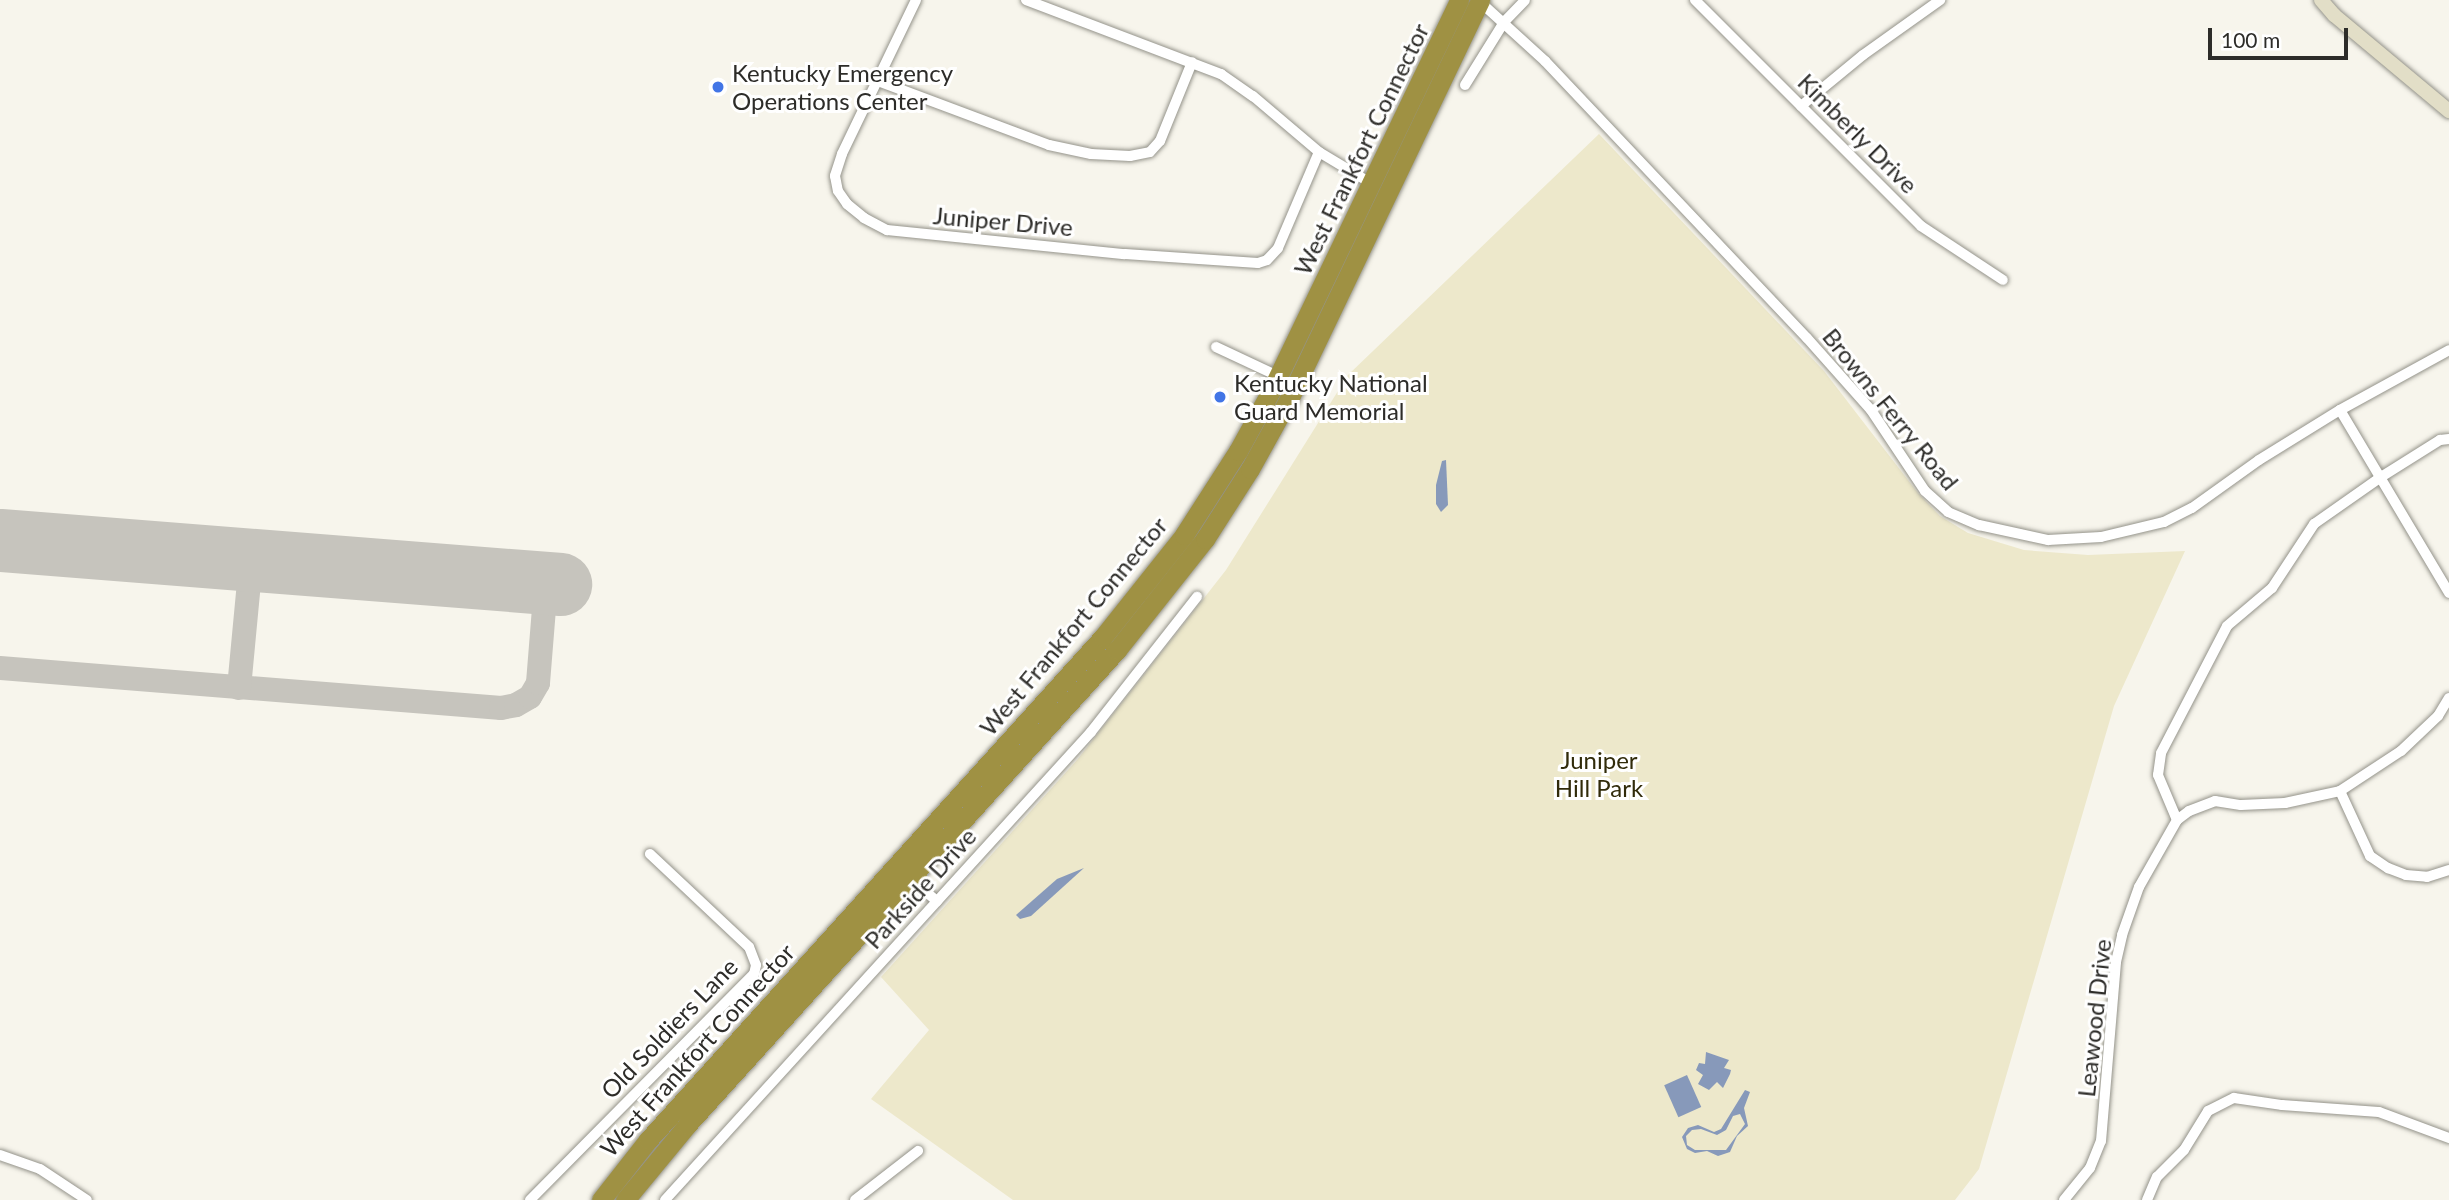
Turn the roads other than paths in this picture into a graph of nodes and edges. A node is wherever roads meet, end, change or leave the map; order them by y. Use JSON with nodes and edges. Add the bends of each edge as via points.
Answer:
{"nodes":[{"id":1,"x":916,"y":0,"type":"edge"},
{"id":2,"x":1026,"y":0,"type":"edge"},
{"id":3,"x":1459,"y":0,"type":"edge"},
{"id":4,"x":1525,"y":0,"type":"edge"},
{"id":5,"x":1695,"y":0,"type":"edge"},
{"id":6,"x":1940,"y":0,"type":"edge"},
{"id":7,"x":2321,"y":0,"type":"edge"},
{"id":8,"x":1479,"y":1,"type":"edge"},
{"id":9,"x":1504,"y":22,"type":"junction"},
{"id":10,"x":1192,"y":62,"type":"junction"},
{"id":11,"x":878,"y":81,"type":"junction"},
{"id":12,"x":1465,"y":85,"type":"dead end"},
{"id":13,"x":1801,"y":106,"type":"junction"},
{"id":14,"x":2449,"y":111,"type":"edge"},
{"id":15,"x":1319,"y":152,"type":"junction"},
{"id":16,"x":1380,"y":188,"type":"junction"},
{"id":17,"x":2003,"y":280,"type":"dead end"},
{"id":18,"x":1216,"y":347,"type":"dead end"},
{"id":19,"x":2449,"y":350,"type":"edge"},
{"id":20,"x":1287,"y":381,"type":"junction"},
{"id":21,"x":2340,"y":410,"type":"junction"},
{"id":22,"x":2449,"y":439,"type":"edge"},
{"id":23,"x":2381,"y":477,"type":"junction"},
{"id":24,"x":2449,"y":593,"type":"edge"},
{"id":25,"x":1197,"y":597,"type":"dead end"},
{"id":26,"x":2449,"y":698,"type":"edge"},
{"id":27,"x":2340,"y":791,"type":"junction"},
{"id":28,"x":2177,"y":820,"type":"junction"},
{"id":29,"x":650,"y":854,"type":"dead end"},
{"id":30,"x":2449,"y":870,"type":"edge"},
{"id":31,"x":904,"y":872,"type":"junction"},
{"id":32,"x":937,"y":901,"type":"junction"},
{"id":33,"x":2449,"y":1138,"type":"edge"},
{"id":34,"x":918,"y":1150,"type":"dead end"},
{"id":35,"x":0,"y":1155,"type":"edge"},
{"id":36,"x":87,"y":1200,"type":"edge"},
{"id":37,"x":530,"y":1200,"type":"edge"},
{"id":38,"x":601,"y":1200,"type":"edge"},
{"id":39,"x":625,"y":1200,"type":"edge"},
{"id":40,"x":666,"y":1200,"type":"edge"},
{"id":41,"x":855,"y":1200,"type":"edge"},
{"id":42,"x":2064,"y":1200,"type":"edge"},
{"id":43,"x":2147,"y":1200,"type":"edge"}],
"edges":[{"from":1,"to":11,"type":"street","name":"Juniper Drive"},
{"from":2,"to":10,"type":"street"},
{"from":3,"to":16,"type":"highway","name":"West Frankfort Connector"},
{"from":4,"to":9,"type":"street"},
{"from":5,"to":13,"type":"street","name":"Kimberly Drive"},
{"from":6,"to":13,"type":"street"},
{"from":7,"to":14,"type":"main road","via":[[2334,16]]},
{"from":8,"to":9,"type":"street","name":"Browns Ferry Road"},
{"from":8,"to":16,"type":"highway","name":"West Frankfort Connector"},
{"from":9,"to":12,"type":"street"},
{"from":9,"to":21,"type":"street","name":"Browns Ferry Road","via":[[1816,348],[1871,410],[1924,491],[1963,520],[2048,540],[2101,537],[2150,527],[2192,508]]},
{"from":10,"to":11,"type":"street","via":[[1160,141],[1150,152],[1130,156],[1049,145]]},
{"from":10,"to":15,"type":"street","via":[[1235,82]]},
{"from":11,"to":15,"type":"street","name":"Juniper Drive","via":[[842,154],[835,181],[843,199],[864,218],[901,232],[1258,263],[1268,260],[1278,248]]},
{"from":13,"to":17,"type":"street","name":"Kimberly Drive","via":[[1921,226]]},
{"from":15,"to":16,"type":"street"},
{"from":16,"to":20,"type":"highway","name":"West Frankfort Connector"},
{"from":18,"to":20,"type":"street"},
{"from":19,"to":21,"type":"street","name":"Browns Ferry Road"},
{"from":20,"to":31,"type":"highway","name":"West Frankfort Connector","via":[[1236,493],[1171,584],[1098,671]]},
{"from":21,"to":23,"type":"street"},
{"from":22,"to":23,"type":"street","via":[[2440,440]]},
{"from":23,"to":24,"type":"street"},
{"from":23,"to":28,"type":"street","via":[[2314,524],[2272,588],[2227,625],[2161,753],[2158,775]]},
{"from":25,"to":32,"type":"street","name":"Parkside Drive","via":[[1091,732]]},
{"from":26,"to":27,"type":"street","via":[[2438,716],[2401,751]]},
{"from":27,"to":28,"type":"street","via":[[2285,803],[2215,801]]},
{"from":27,"to":30,"type":"street","via":[[2370,856],[2406,875],[2427,877]]},
{"from":28,"to":42,"type":"street","name":"Leawood Drive","via":[[2139,887],[2122,935],[2101,1142],[2090,1168]]},
{"from":29,"to":37,"type":"street","name":"Old Soldiers Lane","via":[[749,947],[756,965],[754,974]]},
{"from":31,"to":32,"type":"street"},
{"from":31,"to":38,"type":"highway","name":"West Frankfort Connector","via":[[656,1131]]},
{"from":31,"to":39,"type":"highway","name":"West Frankfort Connector"},
{"from":32,"to":40,"type":"street","name":"Parkside Drive"},
{"from":33,"to":43,"type":"street","via":[[2379,1112],[2234,1098],[2218,1103],[2204,1115],[2184,1150],[2157,1177]]},
{"from":34,"to":41,"type":"street"},
{"from":35,"to":36,"type":"street","via":[[48,1174]]}]}
